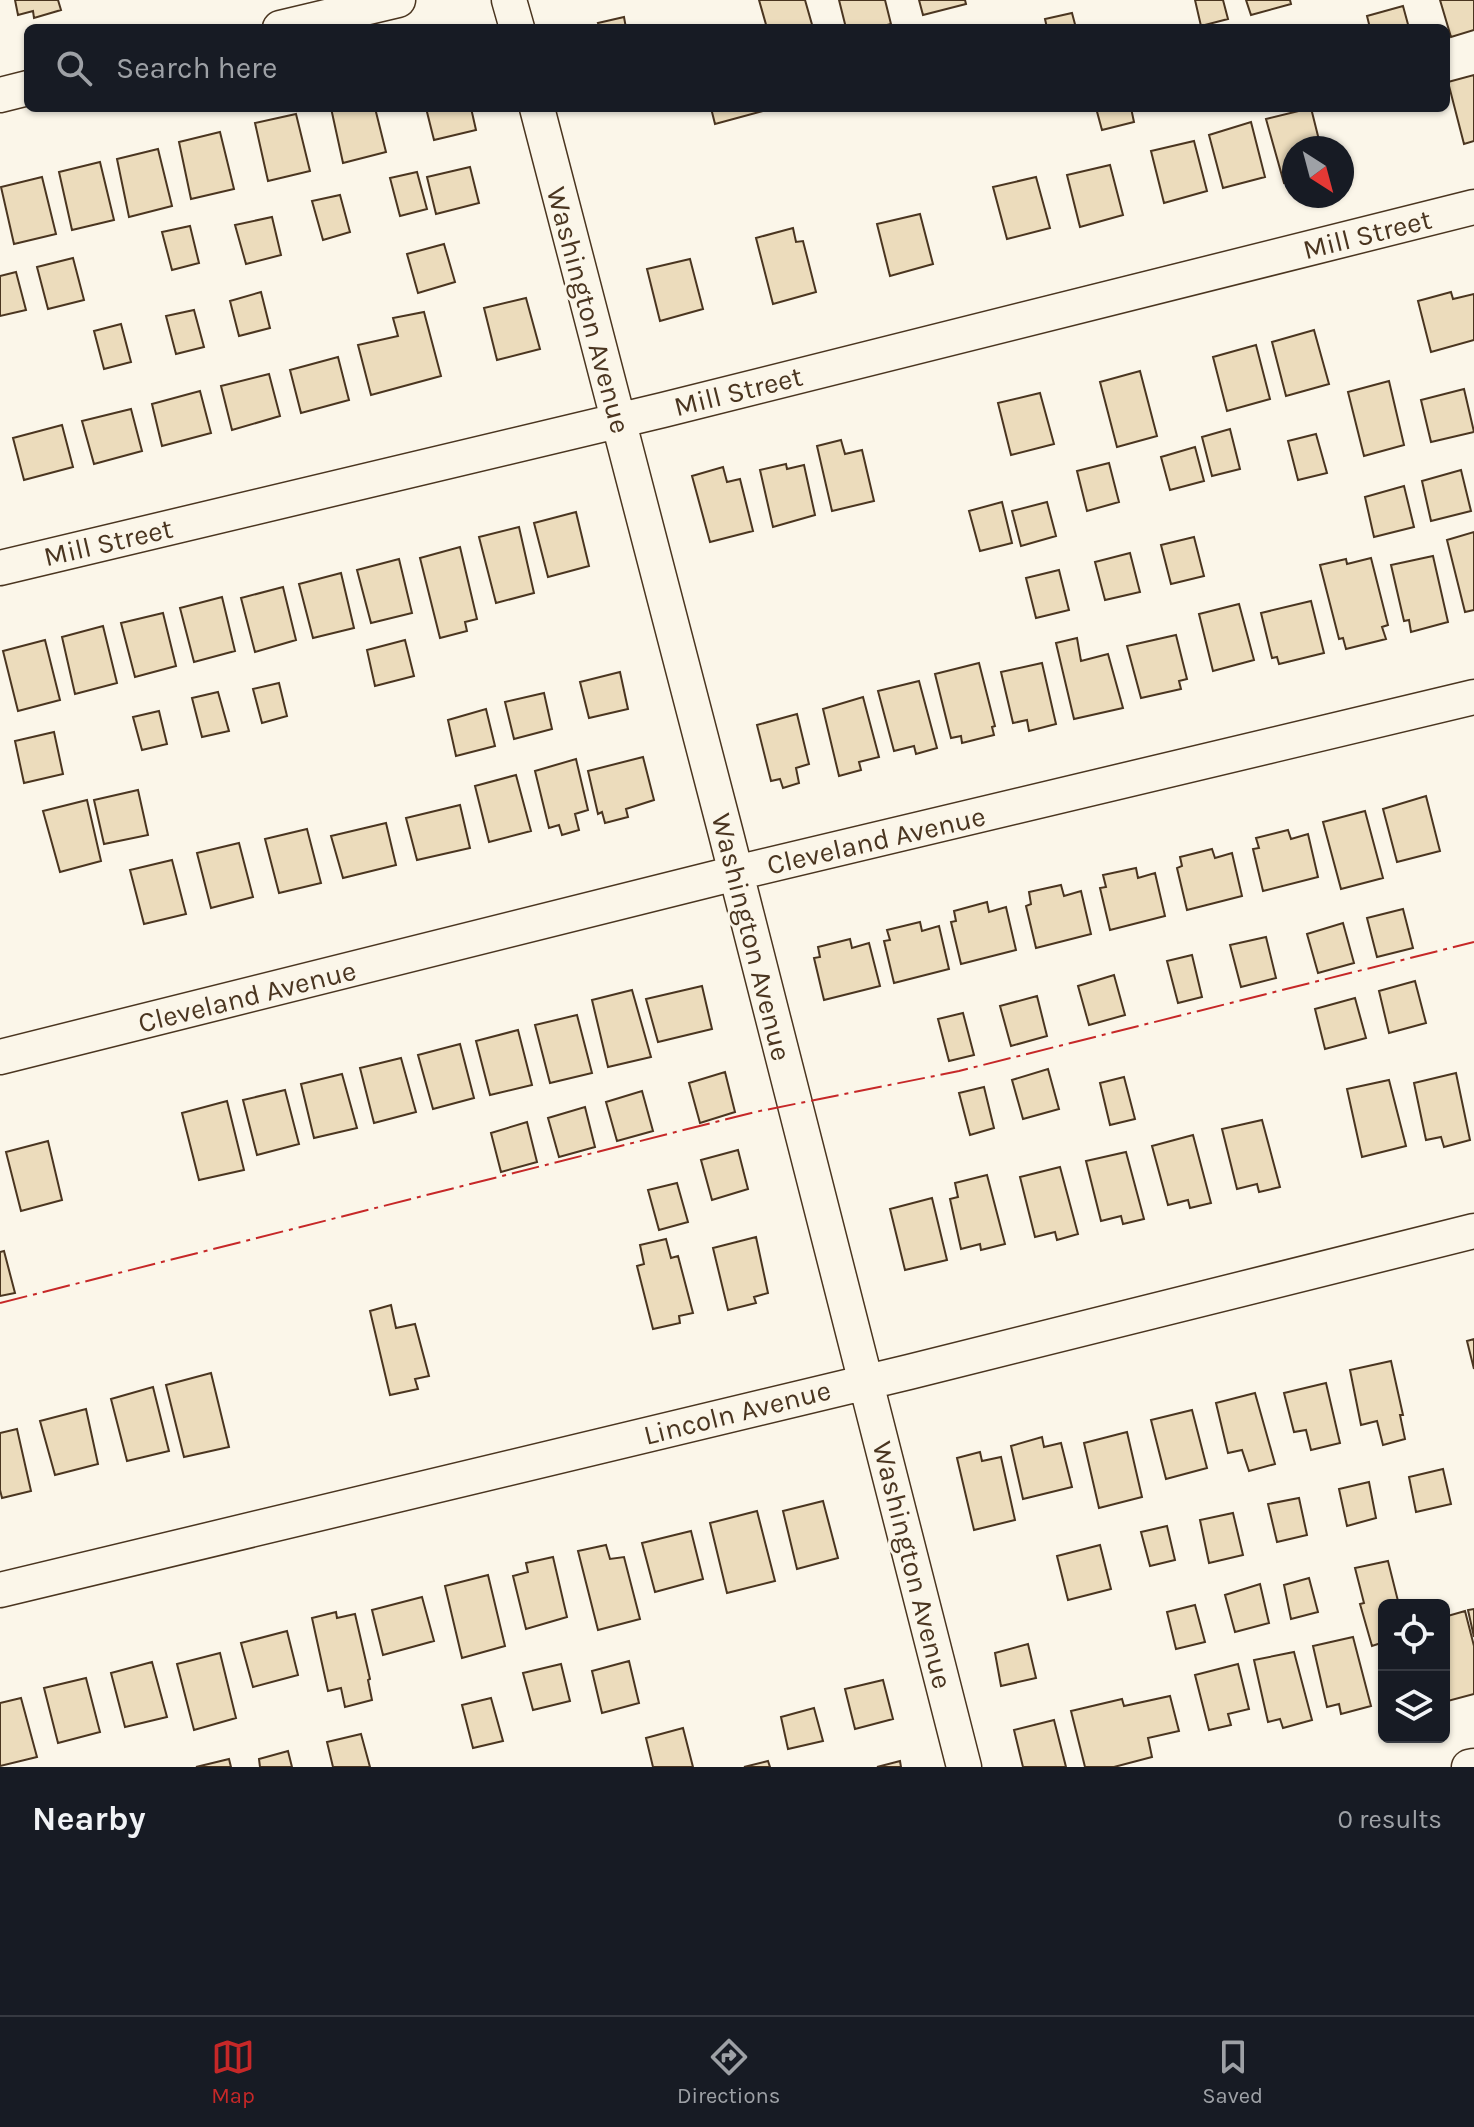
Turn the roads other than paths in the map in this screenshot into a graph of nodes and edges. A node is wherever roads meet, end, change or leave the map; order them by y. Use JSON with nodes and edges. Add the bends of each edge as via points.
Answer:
{"nodes":[{"id":1,"x":398,"y":0,"type":"edge"},
{"id":2,"x":509,"y":0,"type":"edge"},
{"id":3,"x":297,"y":24,"type":"edge"},
{"id":4,"x":516,"y":24,"type":"edge"},
{"id":5,"x":24,"y":89,"type":"edge"},
{"id":6,"x":0,"y":95,"type":"edge"},
{"id":7,"x":538,"y":112,"type":"edge"},
{"id":8,"x":1474,"y":207,"type":"edge"},
{"id":9,"x":619,"y":420,"type":"junction"},
{"id":10,"x":0,"y":568,"type":"edge"},
{"id":11,"x":1474,"y":697,"type":"edge"},
{"id":12,"x":736,"y":873,"type":"junction"},
{"id":13,"x":0,"y":1057,"type":"edge"},
{"id":14,"x":1474,"y":1231,"type":"edge"},
{"id":15,"x":865,"y":1381,"type":"junction"},
{"id":16,"x":0,"y":1590,"type":"edge"},
{"id":17,"x":964,"y":1767,"type":"edge"}],
"edges":[{"from":1,"to":3,"type":"street"},
{"from":2,"to":4,"type":"street"},
{"from":5,"to":6,"type":"street"},
{"from":7,"to":9,"type":"street","name":"Washington Avenue"},
{"from":8,"to":9,"type":"street","name":"Mill Street"},
{"from":9,"to":10,"type":"street","name":"Mill Street"},
{"from":9,"to":12,"type":"street","name":"Washington Avenue"},
{"from":11,"to":12,"type":"street","name":"Cleveland Avenue"},
{"from":12,"to":13,"type":"street","name":"Cleveland Avenue"},
{"from":12,"to":15,"type":"street","name":"Washington Avenue"},
{"from":14,"to":15,"type":"street","name":"Lincoln Avenue"},
{"from":15,"to":16,"type":"street","name":"Lincoln Avenue"},
{"from":15,"to":17,"type":"street","name":"Washington Avenue"}]}
